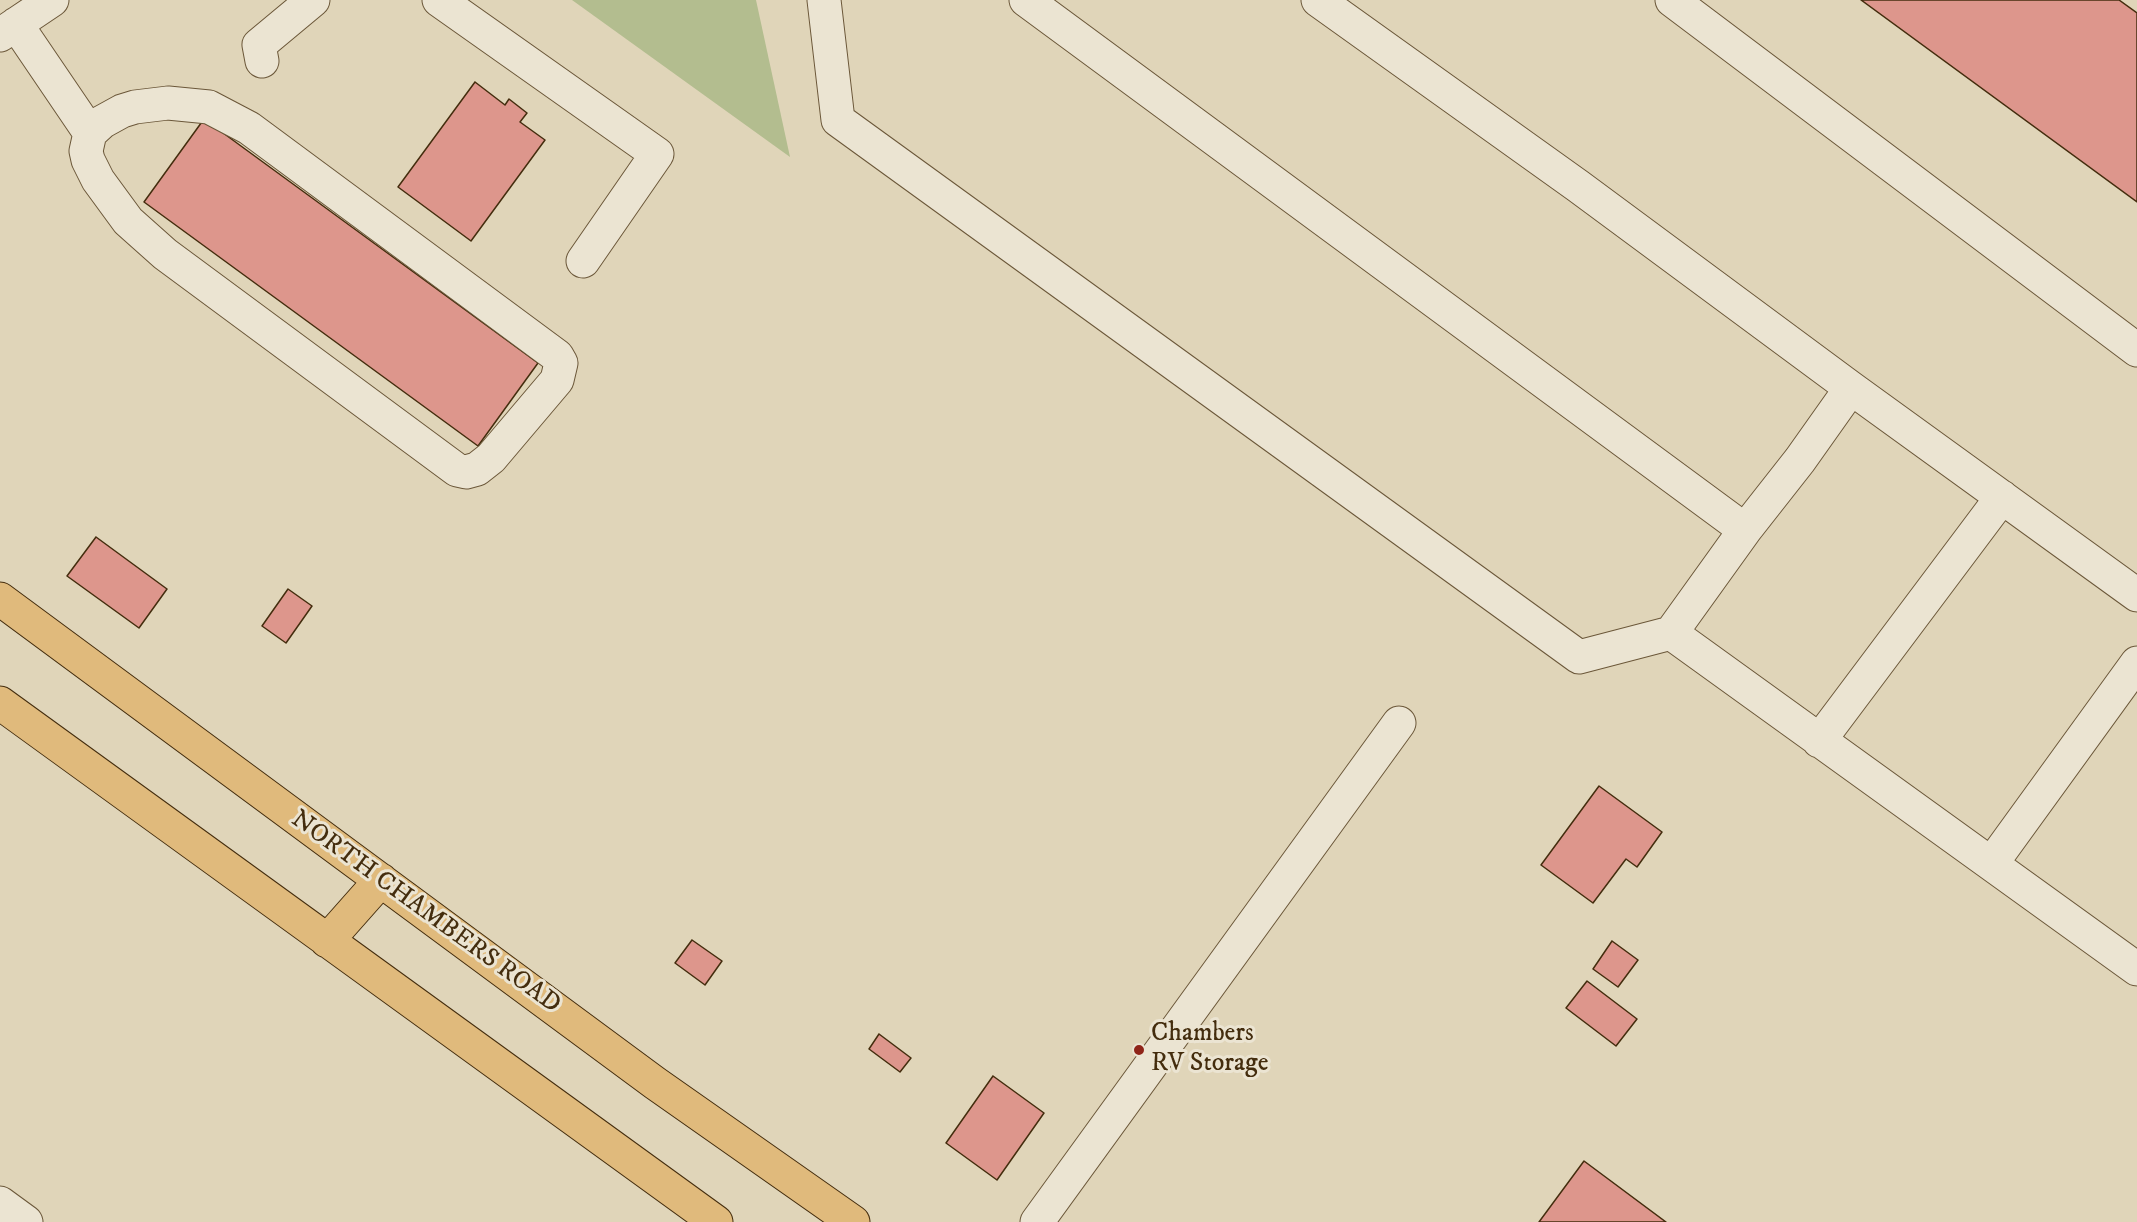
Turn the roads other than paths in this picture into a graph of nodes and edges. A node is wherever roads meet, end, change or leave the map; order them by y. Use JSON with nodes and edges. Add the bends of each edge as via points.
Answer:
{"nodes":[{"id":1,"x":52,"y":0,"type":"edge"},
{"id":2,"x":439,"y":0,"type":"edge"},
{"id":3,"x":824,"y":0,"type":"edge"},
{"id":4,"x":1026,"y":0,"type":"edge"},
{"id":5,"x":1318,"y":0,"type":"edge"},
{"id":6,"x":1672,"y":0,"type":"edge"},
{"id":7,"x":309,"y":1,"type":"edge"},
{"id":8,"x":8,"y":29,"type":"edge"},
{"id":9,"x":262,"y":61,"type":"dead end"},
{"id":10,"x":90,"y":133,"type":"junction"},
{"id":11,"x":583,"y":261,"type":"dead end"},
{"id":12,"x":2137,"y":350,"type":"edge"},
{"id":13,"x":1851,"y":388,"type":"junction"},
{"id":14,"x":2002,"y":497,"type":"junction"},
{"id":15,"x":1745,"y":530,"type":"junction"},
{"id":16,"x":2137,"y":595,"type":"edge"},
{"id":17,"x":0,"y":599,"type":"edge"},
{"id":18,"x":1671,"y":633,"type":"junction"},
{"id":19,"x":2137,"y":663,"type":"edge"},
{"id":20,"x":0,"y":703,"type":"edge"},
{"id":21,"x":1399,"y":723,"type":"dead end"},
{"id":22,"x":1820,"y":741,"type":"junction"},
{"id":23,"x":1992,"y":863,"type":"junction"},
{"id":24,"x":381,"y":880,"type":"junction"},
{"id":25,"x":327,"y":941,"type":"junction"},
{"id":26,"x":2137,"y":969,"type":"edge"},
{"id":27,"x":0,"y":1203,"type":"edge"},
{"id":28,"x":26,"y":1222,"type":"edge"},
{"id":29,"x":716,"y":1222,"type":"edge"},
{"id":30,"x":853,"y":1222,"type":"edge"},
{"id":31,"x":1037,"y":1222,"type":"edge"}],
"edges":[{"from":1,"to":8,"type":"street"},
{"from":2,"to":11,"type":"street","via":[[657,154]]},
{"from":3,"to":18,"type":"street","via":[[838,120],[1579,657]]},
{"from":4,"to":15,"type":"street"},
{"from":5,"to":13,"type":"street"},
{"from":6,"to":12,"type":"street"},
{"from":7,"to":9,"type":"street","via":[[259,45]]},
{"from":8,"to":10,"type":"street"},
{"from":10,"to":10,"type":"street","via":[[86,151],[98,180],[142,236],[457,470],[477,469],[491,458],[557,380],[561,363],[557,356],[249,128],[224,114],[209,107],[185,104],[150,105],[122,111]]},
{"from":13,"to":14,"type":"street"},
{"from":13,"to":15,"type":"street"},
{"from":14,"to":16,"type":"street"},
{"from":14,"to":22,"type":"street"},
{"from":15,"to":18,"type":"street"},
{"from":17,"to":24,"type":"main road","name":"NORTH CHAMBERS ROAD"},
{"from":18,"to":22,"type":"street"},
{"from":19,"to":23,"type":"street"},
{"from":20,"to":25,"type":"main road"},
{"from":21,"to":31,"type":"street"},
{"from":22,"to":23,"type":"street"},
{"from":23,"to":26,"type":"street"},
{"from":24,"to":25,"type":"main road"},
{"from":24,"to":30,"type":"main road","name":"NORTH CHAMBERS ROAD","via":[[655,1083]]},
{"from":25,"to":29,"type":"main road"},
{"from":27,"to":28,"type":"street"}]}
